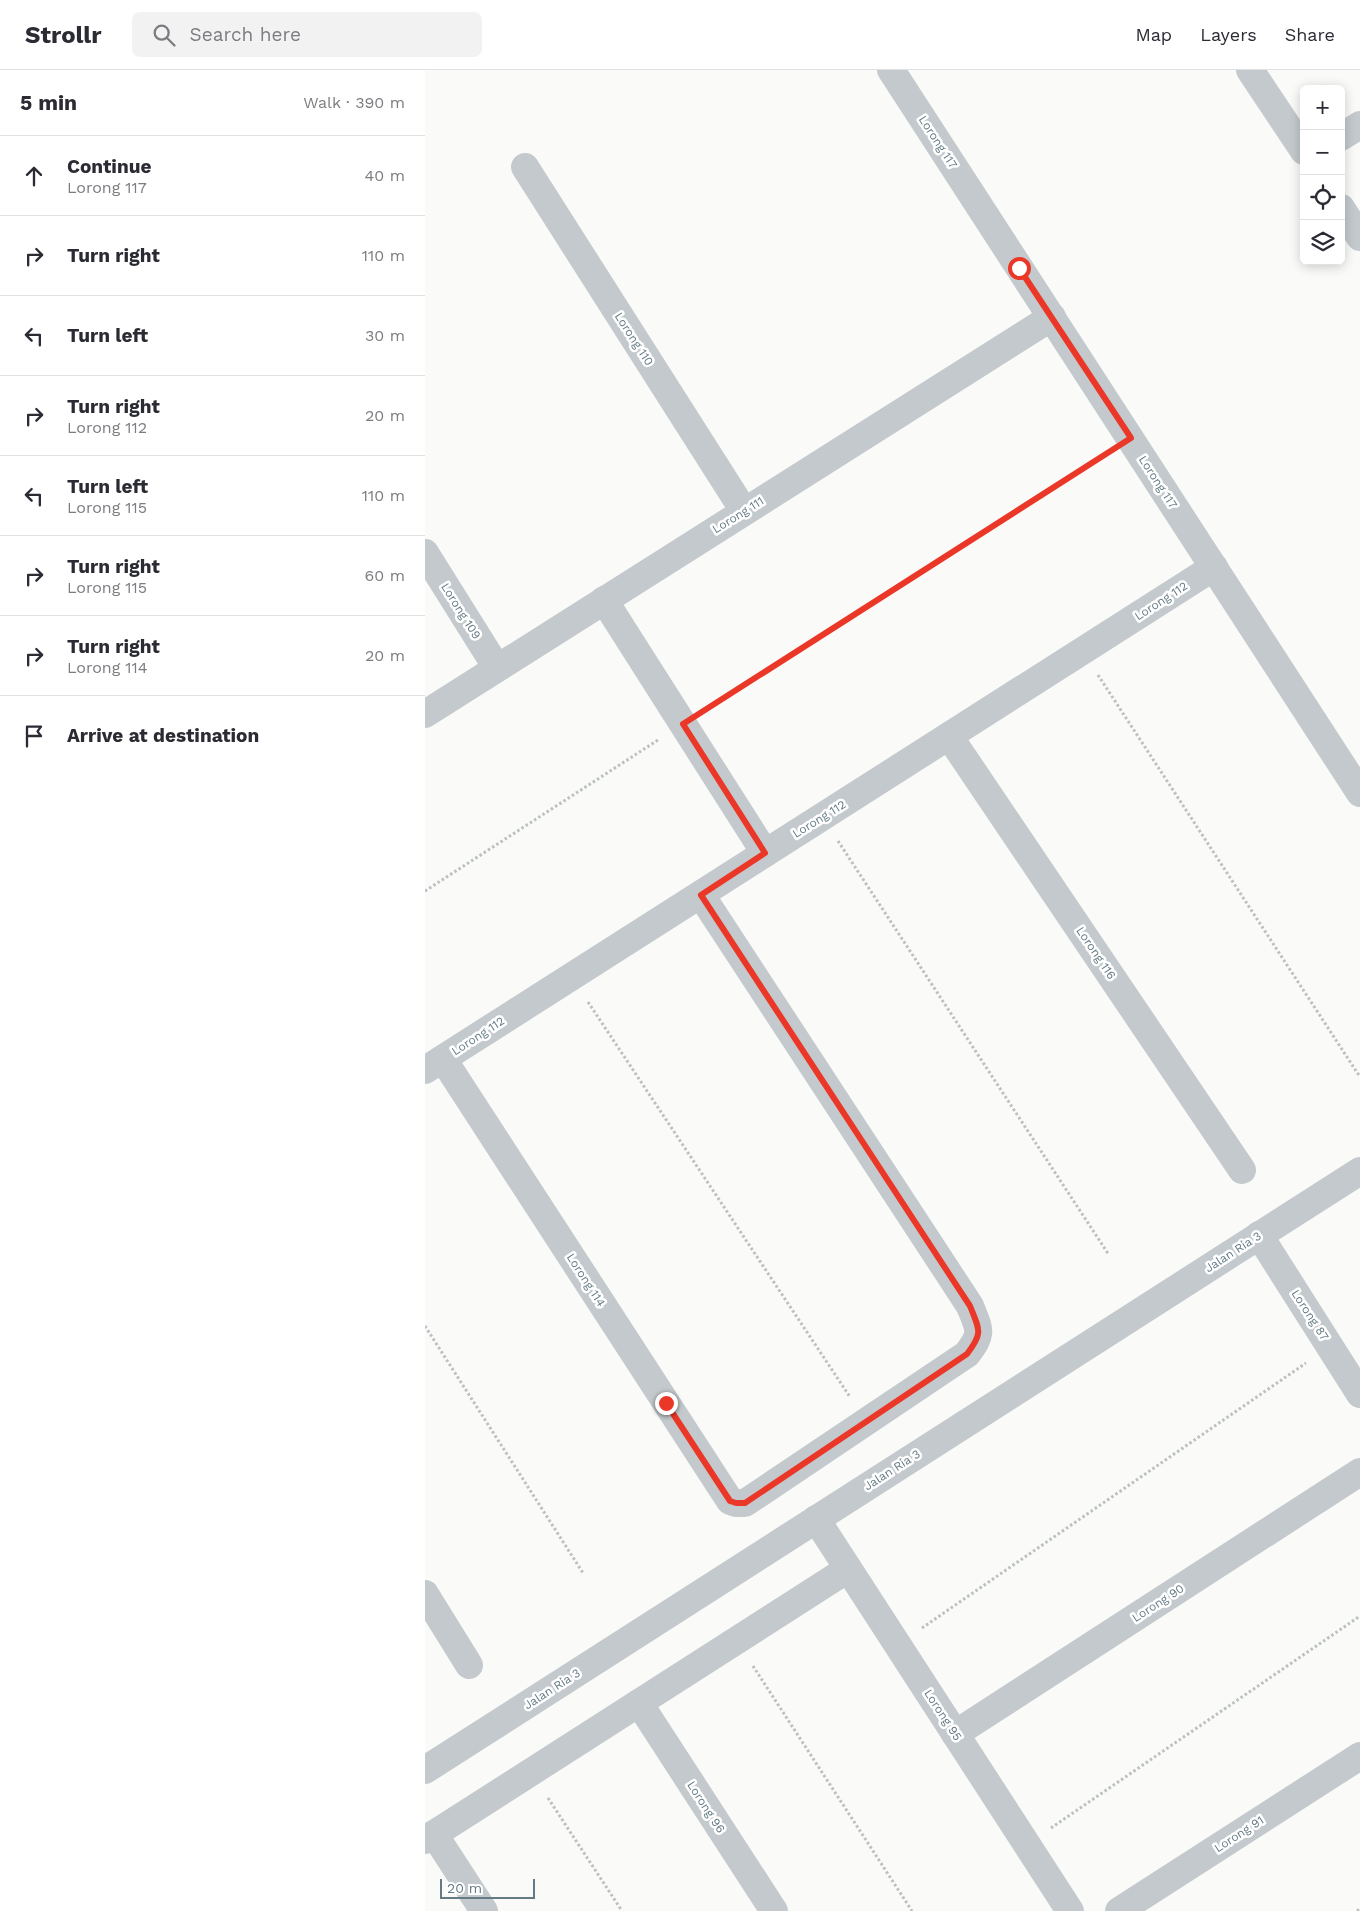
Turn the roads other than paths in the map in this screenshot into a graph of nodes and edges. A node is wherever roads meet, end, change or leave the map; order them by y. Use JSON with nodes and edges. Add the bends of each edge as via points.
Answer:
{"nodes":[{"id":1,"x":891,"y":70,"type":"edge"},
{"id":2,"x":1250,"y":70,"type":"edge"},
{"id":3,"x":1360,"y":125,"type":"edge"},
{"id":4,"x":1345,"y":134,"type":"edge"},
{"id":5,"x":1300,"y":145,"type":"edge"},
{"id":6,"x":525,"y":167,"type":"dead end"},
{"id":7,"x":1345,"y":214,"type":"edge"},
{"id":8,"x":1360,"y":237,"type":"edge"},
{"id":9,"x":1051,"y":317,"type":"junction"},
{"id":10,"x":744,"y":511,"type":"junction"},
{"id":11,"x":425,"y":553,"type":"edge"},
{"id":12,"x":1214,"y":567,"type":"junction"},
{"id":13,"x":604,"y":600,"type":"junction"},
{"id":14,"x":497,"y":668,"type":"junction"},
{"id":15,"x":425,"y":714,"type":"edge"},
{"id":16,"x":949,"y":736,"type":"junction"},
{"id":17,"x":1360,"y":793,"type":"edge"},
{"id":18,"x":765,"y":853,"type":"junction"},
{"id":19,"x":701,"y":895,"type":"junction"},
{"id":20,"x":434,"y":1065,"type":"edge"},
{"id":21,"x":1242,"y":1170,"type":"dead end"},
{"id":22,"x":1360,"y":1171,"type":"edge"},
{"id":23,"x":1259,"y":1235,"type":"junction"},
{"id":24,"x":1360,"y":1394,"type":"edge"},
{"id":25,"x":1360,"y":1472,"type":"edge"},
{"id":26,"x":816,"y":1519,"type":"junction"},
{"id":27,"x":848,"y":1569,"type":"junction"},
{"id":28,"x":425,"y":1594,"type":"edge"},
{"id":29,"x":469,"y":1665,"type":"dead end"},
{"id":30,"x":639,"y":1703,"type":"junction"},
{"id":31,"x":955,"y":1734,"type":"junction"},
{"id":32,"x":1360,"y":1756,"type":"edge"},
{"id":33,"x":425,"y":1770,"type":"edge"},
{"id":34,"x":429,"y":1837,"type":"edge"},
{"id":35,"x":484,"y":1911,"type":"edge"},
{"id":36,"x":773,"y":1911,"type":"edge"},
{"id":37,"x":1070,"y":1911,"type":"edge"},
{"id":38,"x":1119,"y":1911,"type":"edge"}],
"edges":[{"from":1,"to":9,"type":"street","name":"Lorong 117"},
{"from":2,"to":5,"type":"street"},
{"from":3,"to":4,"type":"street"},
{"from":6,"to":10,"type":"street","name":"Lorong 110"},
{"from":7,"to":8,"type":"street"},
{"from":9,"to":10,"type":"street","name":"Lorong 111"},
{"from":9,"to":12,"type":"street","name":"Lorong 117"},
{"from":10,"to":13,"type":"street","name":"Lorong 111"},
{"from":11,"to":14,"type":"street","name":"Lorong 109"},
{"from":12,"to":16,"type":"street","name":"Lorong 112"},
{"from":12,"to":17,"type":"street","name":"Lorong 117"},
{"from":13,"to":14,"type":"street","name":"Lorong 111"},
{"from":13,"to":18,"type":"street"},
{"from":14,"to":15,"type":"street","name":"Lorong 111"},
{"from":16,"to":18,"type":"street","name":"Lorong 112"},
{"from":16,"to":21,"type":"street","name":"Lorong 116"},
{"from":18,"to":19,"type":"street","name":"Lorong 112"},
{"from":19,"to":20,"type":"street","name":"Lorong 112"},
{"from":19,"to":20,"type":"street","name":"Lorong 114","via":[[970,1306],[978,1328],[978,1339],[967,1354],[745,1503],[730,1501]]},
{"from":22,"to":23,"type":"street","name":"Jalan Ria 3"},
{"from":23,"to":24,"type":"street","name":"Lorong 87"},
{"from":23,"to":26,"type":"street","name":"Jalan Ria 3"},
{"from":25,"to":31,"type":"street","name":"Lorong 90"},
{"from":26,"to":27,"type":"street","name":"Lorong 95"},
{"from":26,"to":33,"type":"street","name":"Jalan Ria 3"},
{"from":27,"to":30,"type":"street"},
{"from":27,"to":31,"type":"street","name":"Lorong 95"},
{"from":28,"to":29,"type":"street"},
{"from":30,"to":34,"type":"street"},
{"from":30,"to":36,"type":"street","name":"Lorong 96"},
{"from":31,"to":37,"type":"street","name":"Lorong 95"},
{"from":32,"to":38,"type":"street","name":"Lorong 91"},
{"from":34,"to":35,"type":"street"}]}
